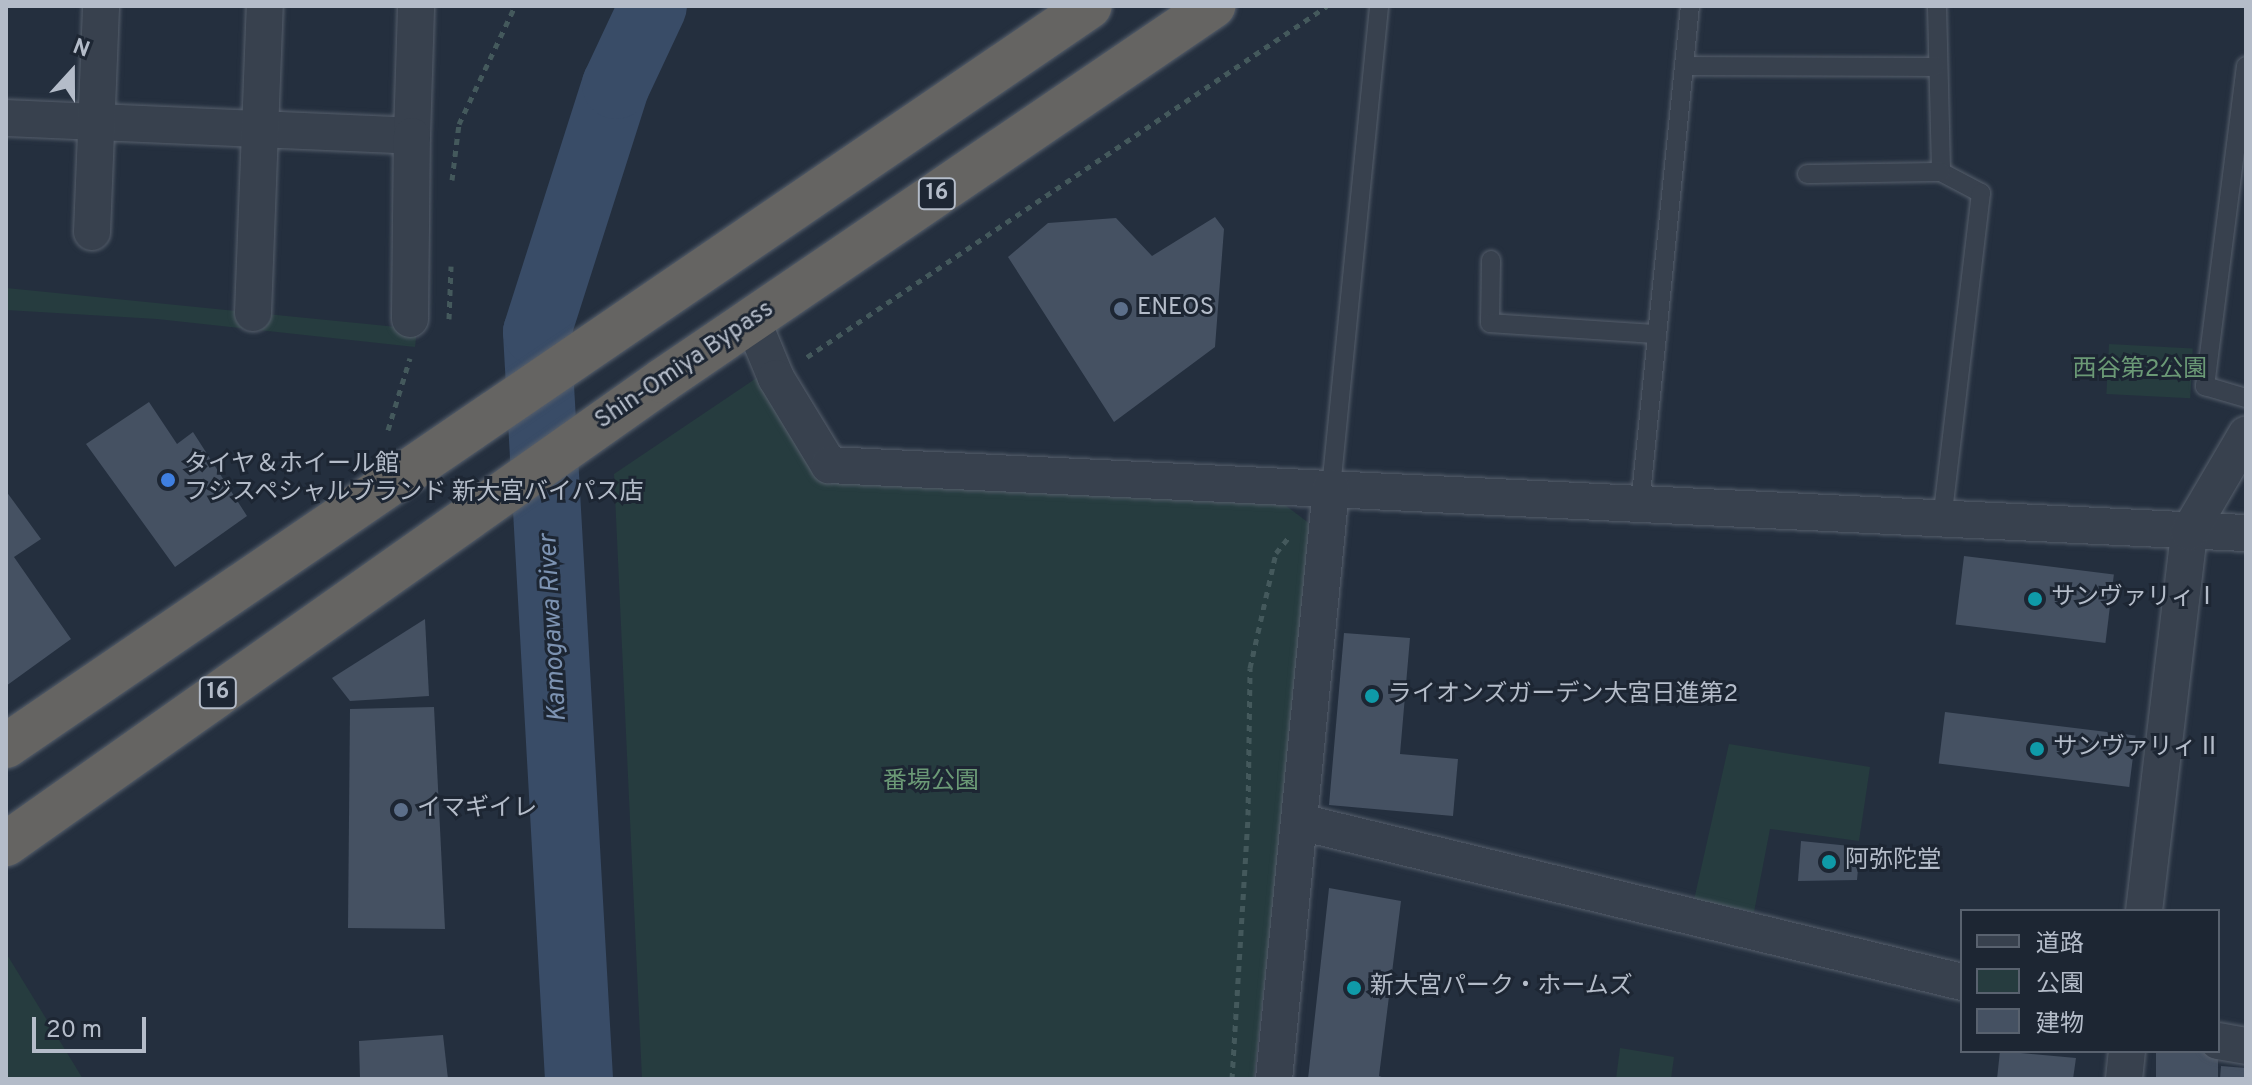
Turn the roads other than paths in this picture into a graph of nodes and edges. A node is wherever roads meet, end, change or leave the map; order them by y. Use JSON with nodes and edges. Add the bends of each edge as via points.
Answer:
{"nodes":[{"id":1,"x":101,"y":6,"type":"edge"},
{"id":2,"x":265,"y":6,"type":"edge"},
{"id":3,"x":416,"y":6,"type":"edge"},
{"id":4,"x":1090,"y":6,"type":"edge"},
{"id":5,"x":1213,"y":6,"type":"edge"},
{"id":6,"x":1379,"y":6,"type":"edge"},
{"id":7,"x":1690,"y":6,"type":"edge"},
{"id":8,"x":1937,"y":6,"type":"edge"},
{"id":9,"x":1684,"y":66,"type":"junction"},
{"id":10,"x":2246,"y":66,"type":"edge"},
{"id":11,"x":1935,"y":67,"type":"junction"},
{"id":12,"x":6,"y":118,"type":"edge"},
{"id":13,"x":97,"y":123,"type":"junction"},
{"id":14,"x":260,"y":126,"type":"junction"},
{"id":15,"x":412,"y":136,"type":"junction"},
{"id":16,"x":1941,"y":172,"type":"junction"},
{"id":17,"x":1807,"y":174,"type":"dead end"},
{"id":18,"x":92,"y":232,"type":"dead end"},
{"id":19,"x":1491,"y":260,"type":"dead end"},
{"id":20,"x":253,"y":313,"type":"dead end"},
{"id":21,"x":410,"y":319,"type":"dead end"},
{"id":22,"x":752,"y":320,"type":"junction"},
{"id":23,"x":1657,"y":334,"type":"junction"},
{"id":24,"x":2246,"y":398,"type":"edge"},
{"id":25,"x":2246,"y":435,"type":"edge"},
{"id":26,"x":1331,"y":488,"type":"junction"},
{"id":27,"x":1640,"y":505,"type":"junction"},
{"id":28,"x":1942,"y":520,"type":"junction"},
{"id":29,"x":2189,"y":532,"type":"junction"},
{"id":30,"x":2246,"y":533,"type":"edge"},
{"id":31,"x":6,"y":746,"type":"edge"},
{"id":32,"x":1300,"y":822,"type":"junction"},
{"id":33,"x":6,"y":844,"type":"edge"},
{"id":34,"x":2144,"y":909,"type":"edge"},
{"id":35,"x":1960,"y":982,"type":"edge"},
{"id":36,"x":2220,"y":1041,"type":"edge"},
{"id":37,"x":2246,"y":1046,"type":"edge"},
{"id":38,"x":2127,"y":1053,"type":"edge"},
{"id":39,"x":1274,"y":1079,"type":"edge"},
{"id":40,"x":2124,"y":1079,"type":"edge"}],
"edges":[{"from":1,"to":13,"type":"street"},
{"from":2,"to":14,"type":"street"},
{"from":3,"to":15,"type":"street"},
{"from":4,"to":31,"type":"highway"},
{"from":5,"to":22,"type":"highway","name":"Shin-Omiya Bypass","number":"16"},
{"from":6,"to":26,"type":"lane"},
{"from":7,"to":9,"type":"lane"},
{"from":8,"to":11,"type":"lane"},
{"from":9,"to":11,"type":"lane"},
{"from":9,"to":23,"type":"lane"},
{"from":10,"to":24,"type":"lane","via":[[2205,386]]},
{"from":11,"to":16,"type":"lane"},
{"from":12,"to":13,"type":"street"},
{"from":13,"to":14,"type":"street"},
{"from":13,"to":18,"type":"street"},
{"from":14,"to":15,"type":"street"},
{"from":14,"to":20,"type":"street"},
{"from":15,"to":21,"type":"street"},
{"from":16,"to":17,"type":"lane"},
{"from":16,"to":28,"type":"lane","via":[[1981,193]]},
{"from":19,"to":23,"type":"lane","via":[[1490,323]]},
{"from":22,"to":26,"type":"street","via":[[776,378],[829,465]]},
{"from":22,"to":33,"type":"highway","name":"Shin-Omiya Bypass","number":"16"},
{"from":23,"to":27,"type":"lane"},
{"from":25,"to":29,"type":"street"},
{"from":26,"to":27,"type":"street"},
{"from":26,"to":32,"type":"street"},
{"from":27,"to":28,"type":"street"},
{"from":28,"to":29,"type":"street"},
{"from":29,"to":30,"type":"street"},
{"from":29,"to":34,"type":"street"},
{"from":32,"to":35,"type":"street"},
{"from":32,"to":39,"type":"street"},
{"from":36,"to":37,"type":"street"},
{"from":38,"to":40,"type":"street"}]}
